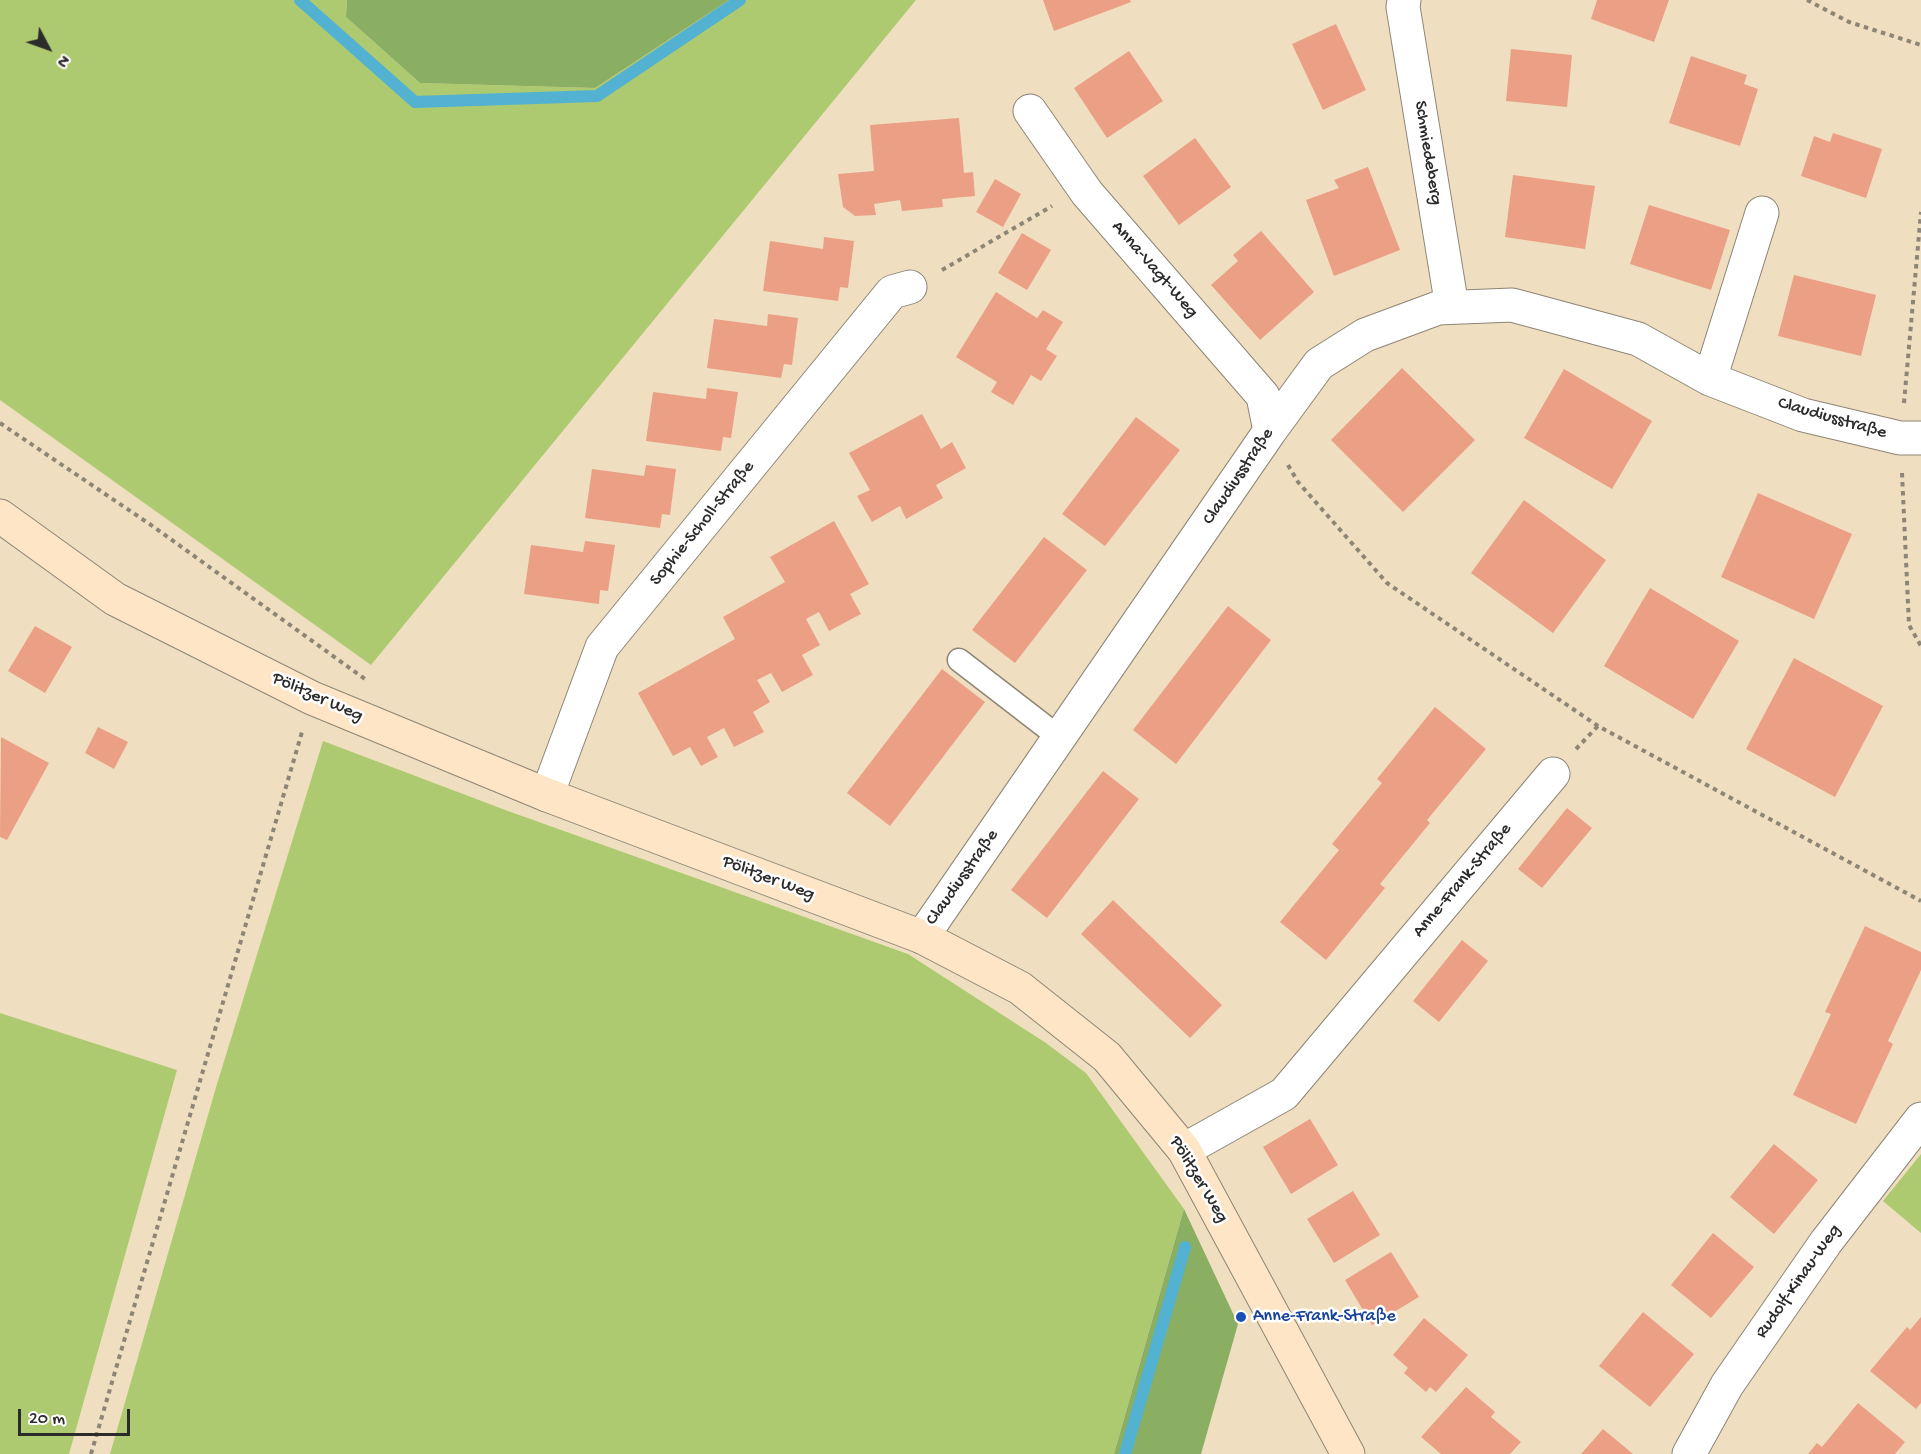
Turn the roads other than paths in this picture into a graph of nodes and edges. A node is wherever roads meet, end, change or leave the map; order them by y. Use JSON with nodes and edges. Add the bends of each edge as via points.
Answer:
{"nodes":[{"id":1,"x":1404,"y":0,"type":"edge"},
{"id":2,"x":1030,"y":111,"type":"dead end"},
{"id":3,"x":1762,"y":213,"type":"dead end"},
{"id":4,"x":910,"y":287,"type":"road end"},
{"id":5,"x":1452,"y":307,"type":"junction"},
{"id":6,"x":1710,"y":379,"type":"junction"},
{"id":7,"x":1270,"y":431,"type":"junction"},
{"id":8,"x":1921,"y":438,"type":"edge"},
{"id":9,"x":0,"y":516,"type":"edge"},
{"id":10,"x":959,"y":660,"type":"dead end"},
{"id":11,"x":1060,"y":738,"type":"junction"},
{"id":12,"x":1553,"y":774,"type":"dead end"},
{"id":13,"x":548,"y":795,"type":"junction"},
{"id":14,"x":922,"y":937,"type":"junction"},
{"id":15,"x":1921,"y":1119,"type":"edge"},
{"id":16,"x":1184,"y":1150,"type":"junction"},
{"id":17,"x":1348,"y":1454,"type":"edge"},
{"id":18,"x":1689,"y":1454,"type":"edge"}],
"edges":[{"from":1,"to":5,"type":"street","name":"Schmiedeberg"},
{"from":2,"to":7,"type":"street","name":"Anna-Vagt-Weg","via":[[1083,187],[1263,396]]},
{"from":3,"to":6,"type":"street"},
{"from":4,"to":13,"type":"street","name":"Sophie-Scholl-Straße","via":[[892,292],[602,647]]},
{"from":5,"to":6,"type":"street","name":"Claudiusstraße","via":[[1512,305],[1638,339]]},
{"from":5,"to":7,"type":"street","name":"Claudiusstraße","via":[[1438,308],[1365,335],[1319,364]]},
{"from":6,"to":8,"type":"street","name":"Claudiusstraße","via":[[1803,415],[1900,438]]},
{"from":7,"to":11,"type":"street","name":"Claudiusstraße"},
{"from":9,"to":13,"type":"main road","name":"Pölitzer Weg","via":[[115,600],[312,698]]},
{"from":10,"to":11,"type":"lane"},
{"from":11,"to":14,"type":"street","name":"Claudiusstraße"},
{"from":12,"to":16,"type":"street","name":"Anne-Frank-Straße","via":[[1284,1094]]},
{"from":13,"to":14,"type":"main road","name":"Pölitzer Weg"},
{"from":14,"to":16,"type":"main road","name":"Pölitzer Weg","via":[[1020,988],[1107,1057]]},
{"from":15,"to":18,"type":"street","name":"Rudolf-Kinau-Weg","via":[[1826,1242],[1727,1385]]},
{"from":16,"to":17,"type":"main road","name":"Pölitzer Weg"}]}
